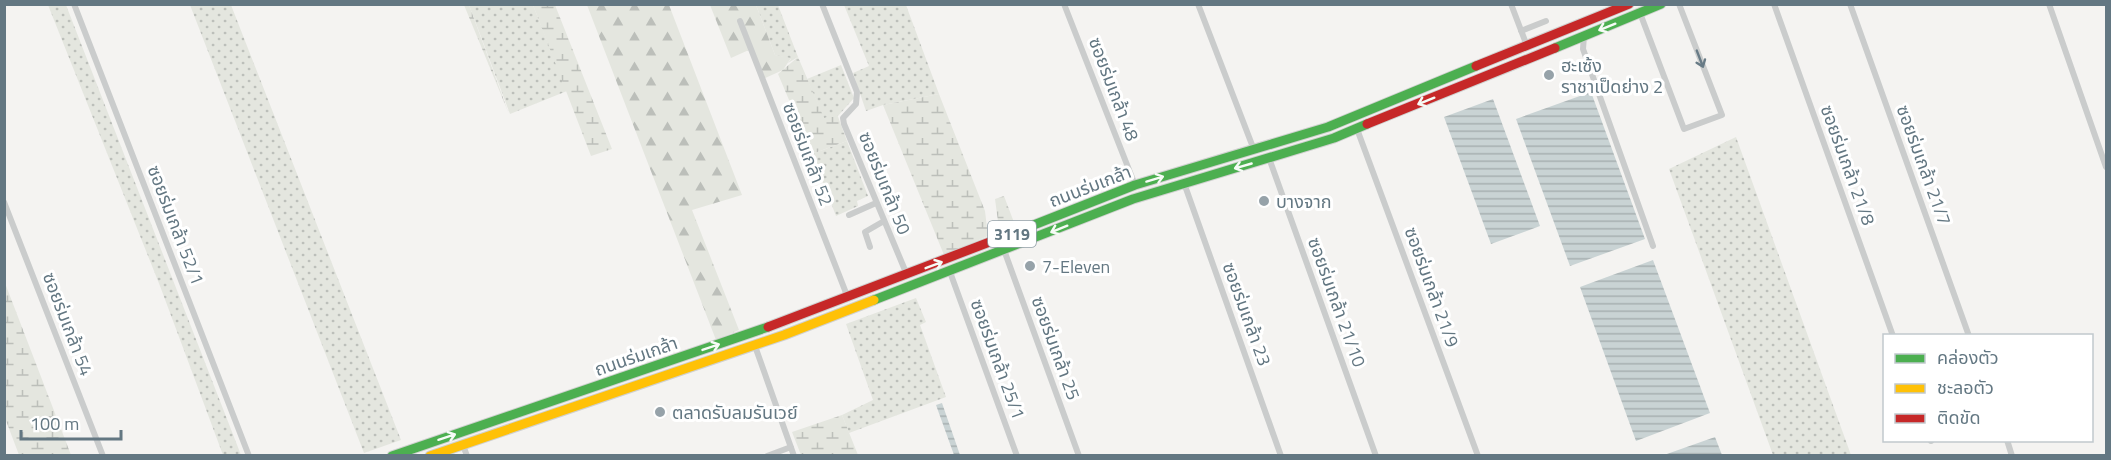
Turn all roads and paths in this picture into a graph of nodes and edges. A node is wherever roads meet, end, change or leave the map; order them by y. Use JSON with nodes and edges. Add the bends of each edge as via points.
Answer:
{"nodes":[{"id":1,"x":74,"y":4,"type":"edge"},
{"id":2,"x":822,"y":4,"type":"edge"},
{"id":3,"x":1064,"y":4,"type":"edge"},
{"id":4,"x":1198,"y":4,"type":"edge"},
{"id":5,"x":1510,"y":4,"type":"edge"},
{"id":6,"x":1629,"y":4,"type":"edge"},
{"id":7,"x":1661,"y":4,"type":"edge"},
{"id":8,"x":1679,"y":4,"type":"edge"},
{"id":9,"x":1774,"y":4,"type":"edge"},
{"id":10,"x":2049,"y":4,"type":"edge"},
{"id":11,"x":1852,"y":5,"type":"edge"},
{"id":12,"x":1640,"y":13,"type":"junction"},
{"id":13,"x":740,"y":21,"type":"dead end"},
{"id":14,"x":1546,"y":21,"type":"dead end"},
{"id":15,"x":1521,"y":31,"type":"junction"},
{"id":16,"x":1584,"y":36,"type":"junction"},
{"id":17,"x":1527,"y":46,"type":"junction"},
{"id":18,"x":1357,"y":129,"type":"junction"},
{"id":19,"x":1254,"y":150,"type":"junction"},
{"id":20,"x":1269,"y":158,"type":"junction"},
{"id":21,"x":2106,"y":166,"type":"edge"},
{"id":22,"x":1184,"y":183,"type":"junction"},
{"id":23,"x":1136,"y":185,"type":"junction"},
{"id":24,"x":4,"y":202,"type":"edge"},
{"id":25,"x":876,"y":203,"type":"junction"},
{"id":26,"x":849,"y":215,"type":"dead end"},
{"id":27,"x":884,"y":221,"type":"junction"},
{"id":28,"x":1653,"y":246,"type":"dead end"},
{"id":29,"x":870,"y":247,"type":"dead end"},
{"id":30,"x":1004,"y":250,"type":"junction"},
{"id":31,"x":950,"y":272,"type":"junction"},
{"id":32,"x":907,"y":275,"type":"junction"},
{"id":33,"x":848,"y":298,"type":"junction"},
{"id":34,"x":1892,"y":334,"type":"edge"},
{"id":35,"x":1969,"y":334,"type":"edge"},
{"id":36,"x":755,"y":346,"type":"junction"},
{"id":37,"x":463,"y":445,"type":"junction"},
{"id":38,"x":792,"y":447,"type":"junction"},
{"id":39,"x":103,"y":456,"type":"edge"},
{"id":40,"x":249,"y":456,"type":"edge"},
{"id":41,"x":392,"y":456,"type":"edge"},
{"id":42,"x":430,"y":456,"type":"edge"},
{"id":43,"x":467,"y":456,"type":"edge"},
{"id":44,"x":767,"y":456,"type":"edge"},
{"id":45,"x":794,"y":456,"type":"edge"},
{"id":46,"x":1017,"y":456,"type":"edge"},
{"id":47,"x":1079,"y":456,"type":"edge"},
{"id":48,"x":1281,"y":456,"type":"edge"},
{"id":49,"x":1376,"y":456,"type":"edge"},
{"id":50,"x":1478,"y":456,"type":"edge"}],
"edges":[{"from":1,"to":40,"type":"street","name":"ซอยร่มเกล้า 52/1"},
{"from":2,"to":25,"type":"street","name":"ซอยร่มเกล้า 50","via":[[857,92],[856,104],[843,118],[844,124]]},
{"from":3,"to":23,"type":"street","name":"ซอยร่มเกล้า 48"},
{"from":4,"to":19,"type":"street"},
{"from":5,"to":15,"type":"street"},
{"from":6,"to":17,"type":"main road","name":"ถนนร่มเกล้า","number":"3119"},
{"from":7,"to":12,"type":"main road","name":"ถนนร่มเกล้า","number":"3119"},
{"from":8,"to":12,"type":"street","one_way":true,"via":[[1722,115],[1684,129]]},
{"from":9,"to":34,"type":"street","name":"ซอยร่มเกล้า 21/8"},
{"from":10,"to":21,"type":"street"},
{"from":11,"to":35,"type":"street","name":"ซอยร่มเกล้า 21/7"},
{"from":12,"to":16,"type":"main road","name":"ถนนร่มเกล้า","number":"3119","one_way":true},
{"from":13,"to":33,"type":"street","name":"ซอยร่มเกล้า 52"},
{"from":14,"to":15,"type":"street"},
{"from":15,"to":17,"type":"street"},
{"from":16,"to":18,"type":"main road","name":"ถนนร่มเกล้า","number":"3119","one_way":true},
{"from":16,"to":28,"type":"street","via":[[1583,49]]},
{"from":17,"to":19,"type":"main road","name":"ถนนร่มเกล้า","number":"3119","via":[[1355,117]]},
{"from":18,"to":20,"type":"main road","name":"ถนนร่มเกล้า","number":"3119"},
{"from":18,"to":50,"type":"street","name":"ซอยร่มเกล้า 21/9"},
{"from":23,"to":19,"type":"main road","name":"ถนนร่มเกล้า","number":"3119","one_way":true},
{"from":20,"to":22,"type":"main road","name":"ถนนร่มเกล้า","number":"3119","one_way":true},
{"from":20,"to":49,"type":"street","name":"ซอยร่มเกล้า 21/10"},
{"from":22,"to":30,"type":"main road","name":"ถนนร่มเกล้า","number":"3119","one_way":true,"via":[[1132,199]]},
{"from":22,"to":48,"type":"street","name":"ซอยร่มเกล้า 23"},
{"from":32,"to":23,"type":"main road","name":"ถนนร่มเกล้า","number":"3119","one_way":true},
{"from":24,"to":39,"type":"street","name":"ซอยร่มเกล้า 54"},
{"from":25,"to":26,"type":"street"},
{"from":25,"to":27,"type":"street","name":"ซอยร่มเกล้า 50"},
{"from":27,"to":29,"type":"street","via":[[865,231]]},
{"from":27,"to":32,"type":"street","name":"ซอยร่มเกล้า 50"},
{"from":30,"to":31,"type":"main road","name":"ถนนร่มเกล้า","number":"3119"},
{"from":30,"to":47,"type":"street","name":"ซอยร่มเกล้า 25"},
{"from":31,"to":36,"type":"main road","name":"ถนนร่มเกล้า","number":"3119"},
{"from":31,"to":46,"type":"street","name":"ซอยร่มเกล้า 25/1"},
{"from":32,"to":33,"type":"main road","name":"ถนนร่มเกล้า","number":"3119"},
{"from":41,"to":33,"type":"main road","name":"ถนนร่มเกล้า","number":"3119","one_way":true},
{"from":36,"to":37,"type":"main road","name":"ถนนร่มเกล้า","number":"3119"},
{"from":36,"to":38,"type":"street"},
{"from":37,"to":42,"type":"main road","name":"ถนนร่มเกล้า","number":"3119"},
{"from":37,"to":43,"type":"street"},
{"from":38,"to":44,"type":"street"},
{"from":38,"to":45,"type":"street"}]}
